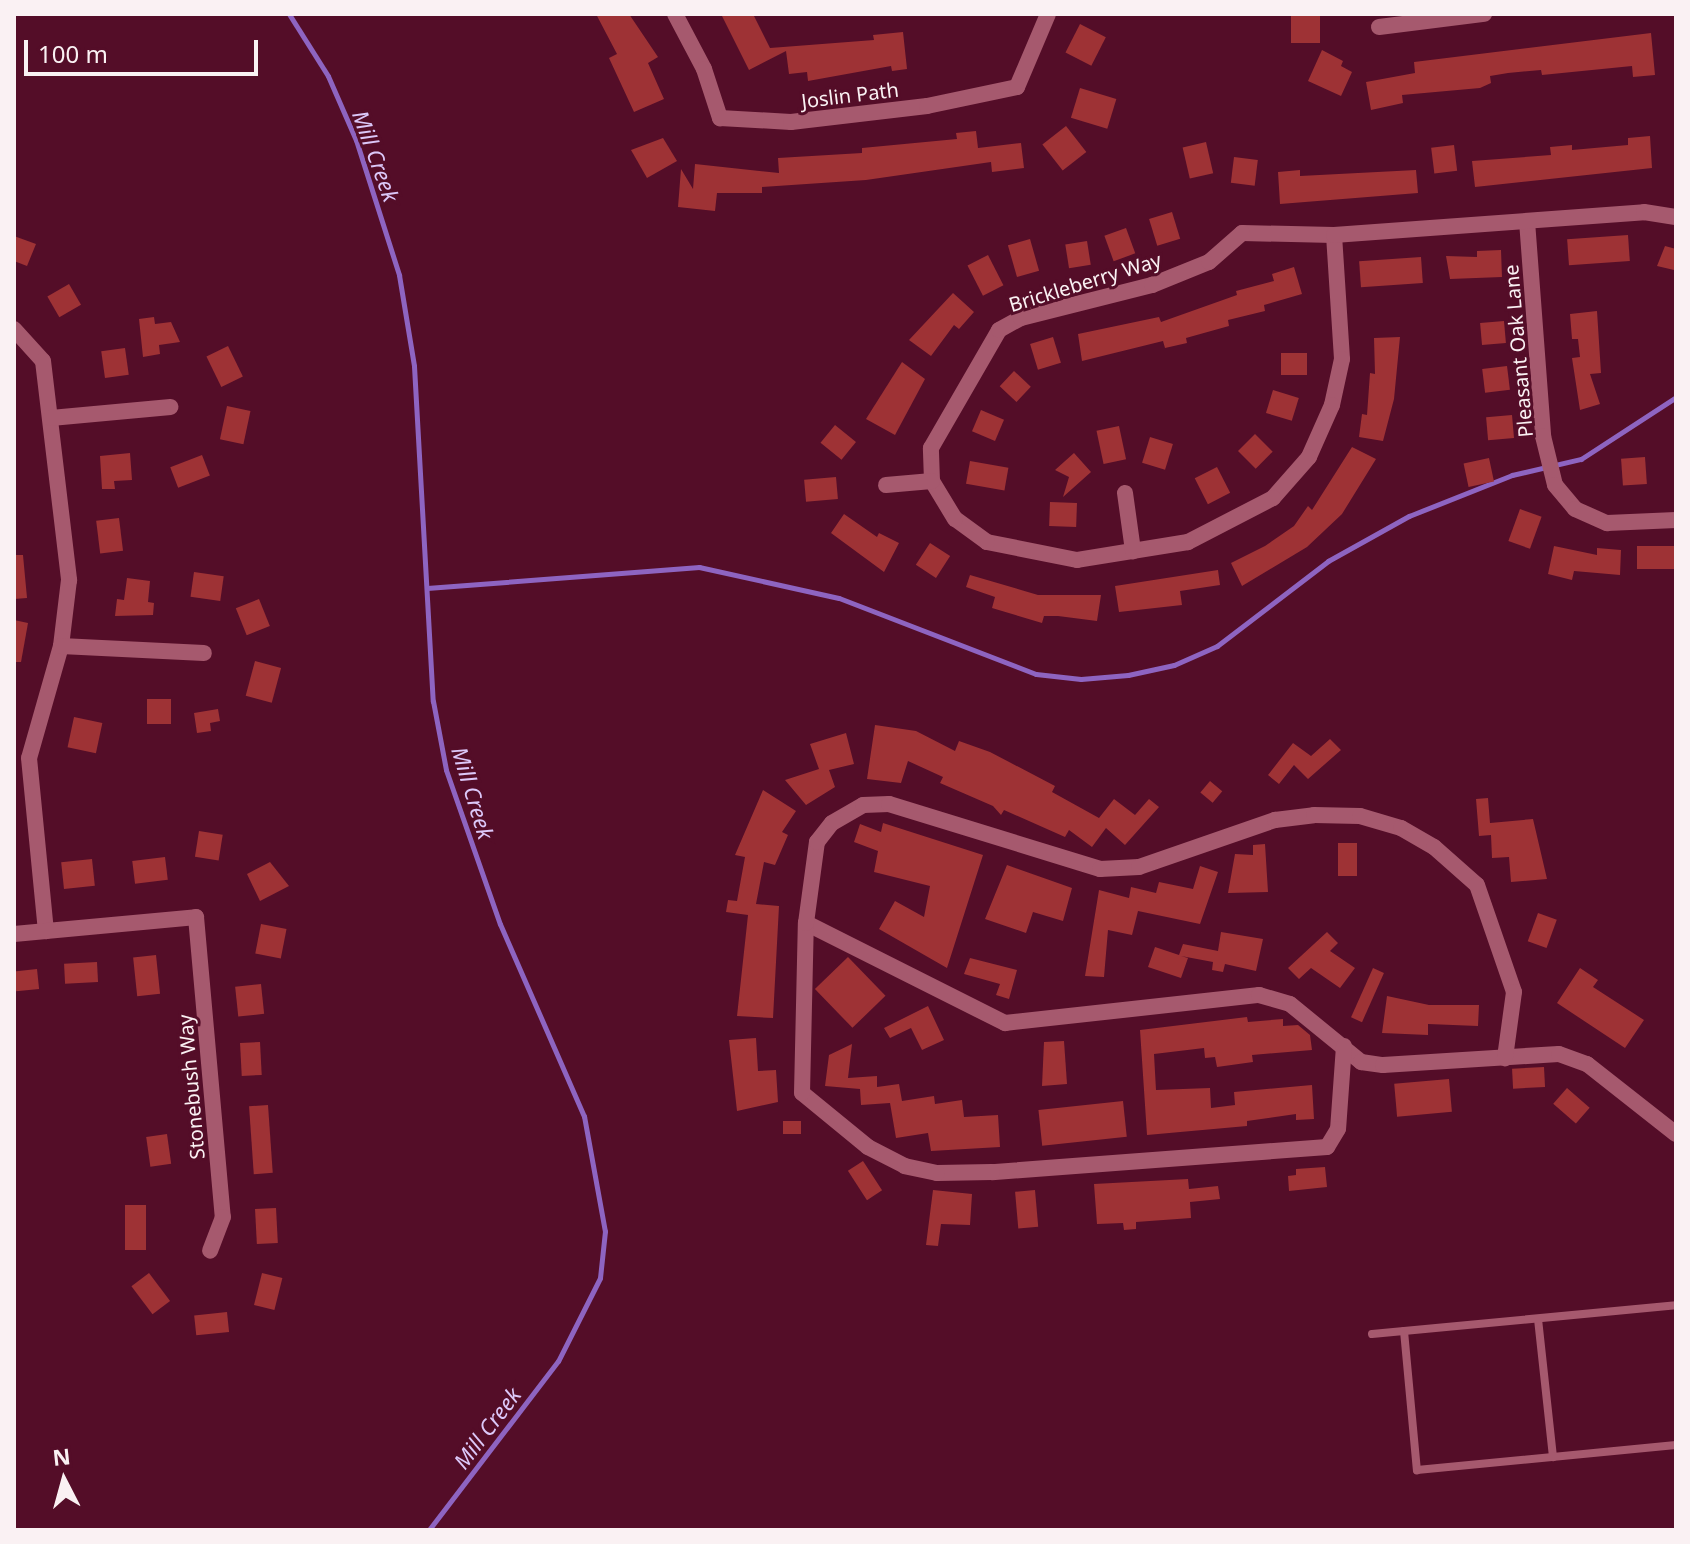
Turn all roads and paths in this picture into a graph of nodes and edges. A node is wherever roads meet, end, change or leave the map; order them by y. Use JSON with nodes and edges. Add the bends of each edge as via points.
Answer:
{"nodes":[{"id":1,"x":675,"y":14,"type":"edge"},
{"id":2,"x":1048,"y":14,"type":"edge"},
{"id":3,"x":1484,"y":14,"type":"edge"},
{"id":4,"x":1379,"y":27,"type":"dead end"},
{"id":5,"x":1676,"y":217,"type":"edge"},
{"id":6,"x":1527,"y":221,"type":"junction"},
{"id":7,"x":1334,"y":235,"type":"junction"},
{"id":8,"x":14,"y":329,"type":"edge"},
{"id":9,"x":170,"y":407,"type":"dead end"},
{"id":10,"x":51,"y":418,"type":"junction"},
{"id":11,"x":932,"y":481,"type":"junction"},
{"id":12,"x":886,"y":485,"type":"dead end"},
{"id":13,"x":1125,"y":493,"type":"dead end"},
{"id":14,"x":1676,"y":520,"type":"edge"},
{"id":15,"x":1133,"y":551,"type":"junction"},
{"id":16,"x":61,"y":646,"type":"junction"},
{"id":17,"x":204,"y":653,"type":"dead end"},
{"id":18,"x":806,"y":923,"type":"junction"},
{"id":19,"x":46,"y":931,"type":"junction"},
{"id":20,"x":14,"y":934,"type":"edge"},
{"id":21,"x":1344,"y":1046,"type":"junction"},
{"id":22,"x":1505,"y":1058,"type":"junction"},
{"id":23,"x":1676,"y":1134,"type":"edge"},
{"id":24,"x":210,"y":1251,"type":"dead end"},
{"id":25,"x":1676,"y":1305,"type":"edge"},
{"id":26,"x":1538,"y":1319,"type":"junction"},
{"id":27,"x":1404,"y":1331,"type":"junction"},
{"id":28,"x":1372,"y":1334,"type":"dead end"},
{"id":29,"x":1676,"y":1445,"type":"edge"},
{"id":30,"x":1553,"y":1457,"type":"junction"}],
"edges":[{"from":1,"to":2,"type":"street","name":"Joslin Path","via":[[704,69],[720,118],[791,122],[927,106],[1017,87]]},
{"from":3,"to":4,"type":"street"},
{"from":5,"to":6,"type":"street","name":"Brickleberry Way","via":[[1644,212]]},
{"from":6,"to":7,"type":"street","name":"Brickleberry Way"},
{"from":6,"to":14,"type":"street","name":"Pleasant Oak Lane","via":[[1543,436],[1555,485],[1575,509],[1607,523]]},
{"from":7,"to":11,"type":"street","name":"Brickleberry Way","via":[[1242,233],[1209,262],[1152,285],[1021,318],[999,330],[939,427],[931,448]]},
{"from":7,"to":15,"type":"street","via":[[1342,359],[1332,405],[1309,457],[1273,498],[1223,526],[1188,542]]},
{"from":8,"to":10,"type":"street","via":[[43,361]]},
{"from":9,"to":10,"type":"street"},
{"from":10,"to":16,"type":"street","via":[[69,580]]},
{"from":11,"to":12,"type":"street"},
{"from":11,"to":15,"type":"street","via":[[955,519],[987,542],[1077,560]]},
{"from":13,"to":15,"type":"street"},
{"from":16,"to":17,"type":"street"},
{"from":16,"to":19,"type":"street","via":[[29,758]]},
{"from":18,"to":21,"type":"street","via":[[1005,1023],[1259,995],[1290,1004]]},
{"from":18,"to":21,"type":"street","via":[[802,1093],[868,1147],[905,1166],[937,1173],[992,1172],[1327,1147],[1338,1129]]},
{"from":18,"to":22,"type":"street","via":[[817,842],[832,823],[863,805],[889,804],[1100,869],[1139,867],[1275,820],[1360,816],[1401,828],[1434,847],[1477,885],[1514,992]]},
{"from":19,"to":20,"type":"street"},
{"from":19,"to":24,"type":"street","name":"Stonebush Way","via":[[196,917],[223,1217]]},
{"from":21,"to":22,"type":"street","via":[[1361,1062],[1383,1065]]},
{"from":22,"to":23,"type":"street","via":[[1559,1054],[1587,1064]]},
{"from":25,"to":26,"type":"lane"},
{"from":26,"to":27,"type":"lane"},
{"from":26,"to":30,"type":"lane"},
{"from":27,"to":28,"type":"lane"},
{"from":27,"to":30,"type":"lane","via":[[1417,1470]]},
{"from":29,"to":30,"type":"lane"}]}
